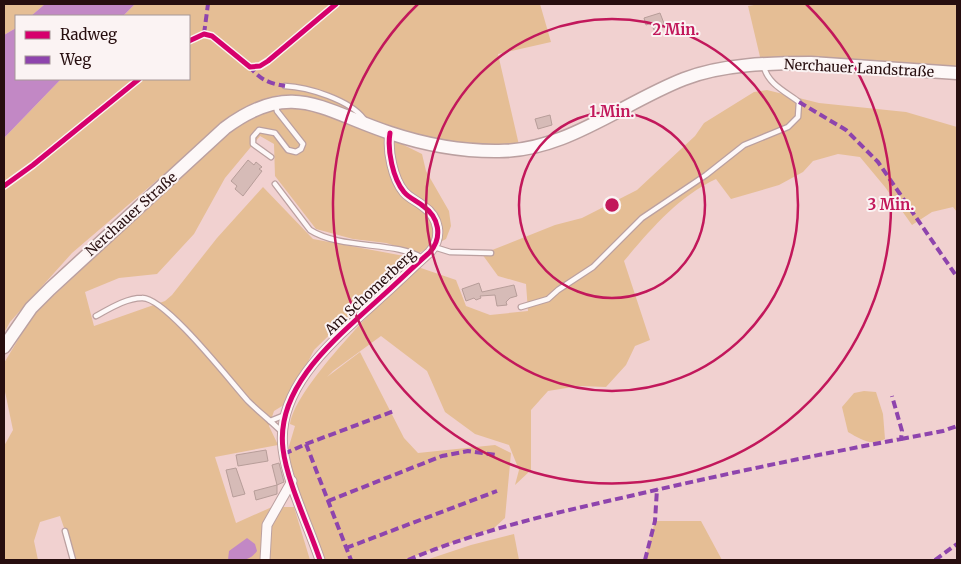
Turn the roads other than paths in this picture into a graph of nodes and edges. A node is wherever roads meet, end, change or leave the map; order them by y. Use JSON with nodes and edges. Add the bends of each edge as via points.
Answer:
{"nodes":[{"id":1,"x":764,"y":65,"type":"junction"},
{"id":2,"x":957,"y":73,"type":"edge"},
{"id":3,"x":284,"y":86,"type":"dead end"},
{"id":4,"x":276,"y":102,"type":"junction"},
{"id":5,"x":364,"y":124,"type":"junction"},
{"id":6,"x":390,"y":133,"type":"junction"},
{"id":7,"x":271,"y":157,"type":"dead end"},
{"id":8,"x":275,"y":184,"type":"dead end"},
{"id":9,"x":434,"y":247,"type":"junction"},
{"id":10,"x":491,"y":253,"type":"dead end"},
{"id":11,"x":422,"y":258,"type":"junction"},
{"id":12,"x":521,"y":307,"type":"dead end"},
{"id":13,"x":96,"y":316,"type":"dead end"},
{"id":14,"x":4,"y":347,"type":"edge"},
{"id":15,"x":286,"y":415,"type":"junction"},
{"id":16,"x":270,"y":421,"type":"junction"},
{"id":17,"x":283,"y":434,"type":"junction"},
{"id":18,"x":292,"y":481,"type":"junction"},
{"id":19,"x":65,"y":532,"type":"dead end"},
{"id":20,"x":73,"y":560,"type":"edge"},
{"id":21,"x":265,"y":560,"type":"edge"},
{"id":22,"x":320,"y":560,"type":"edge"}],
"edges":[{"from":1,"to":2,"type":"main road","name":"Nerchauer Landstraße","via":[[811,63]]},
{"from":1,"to":6,"type":"main road","name":"Nerchauer Landstraße","via":[[684,79],[584,128],[516,150],[465,149]]},
{"from":1,"to":12,"type":"lane","via":[[775,85],[799,102],[801,109],[796,121],[744,145],[642,218],[593,267],[548,299]]},
{"from":3,"to":5,"type":"lane","via":[[334,98],[363,117]]},
{"from":4,"to":5,"type":"main road","name":"Nerchauer Straße","via":[[314,104]]},
{"from":4,"to":7,"type":"lane","via":[[277,111],[303,144],[296,152],[288,150],[275,133],[259,130],[253,137],[253,144]]},
{"from":4,"to":14,"type":"main road","name":"Nerchauer Straße","via":[[239,117],[208,143],[31,308]]},
{"from":5,"to":6,"type":"main road","name":"Nerchauer Straße"},
{"from":6,"to":9,"type":"street","name":"Am Schomerberg","via":[[394,170],[404,192],[435,217],[439,236]]},
{"from":8,"to":11,"type":"lane","name":"Am Schomerberg","via":[[310,230],[317,234]]},
{"from":9,"to":10,"type":"lane","name":"Am Schomerberg","via":[[450,252]]},
{"from":9,"to":11,"type":"street","name":"Am Schomerberg"},
{"from":11,"to":15,"type":"street","name":"Am Schomerberg","via":[[323,352],[302,379]]},
{"from":13,"to":16,"type":"lane","via":[[125,302],[142,298],[154,302],[185,328],[219,369]]},
{"from":15,"to":16,"type":"lane"},
{"from":15,"to":17,"type":"street","name":"Am Schomerberg"},
{"from":16,"to":17,"type":"lane"},
{"from":17,"to":18,"type":"street","name":"Am Schomerberg","via":[[286,465]]},
{"from":18,"to":21,"type":"street","via":[[267,525]]},
{"from":18,"to":22,"type":"street","name":"Am Schomerberg"},
{"from":19,"to":20,"type":"lane"}]}
